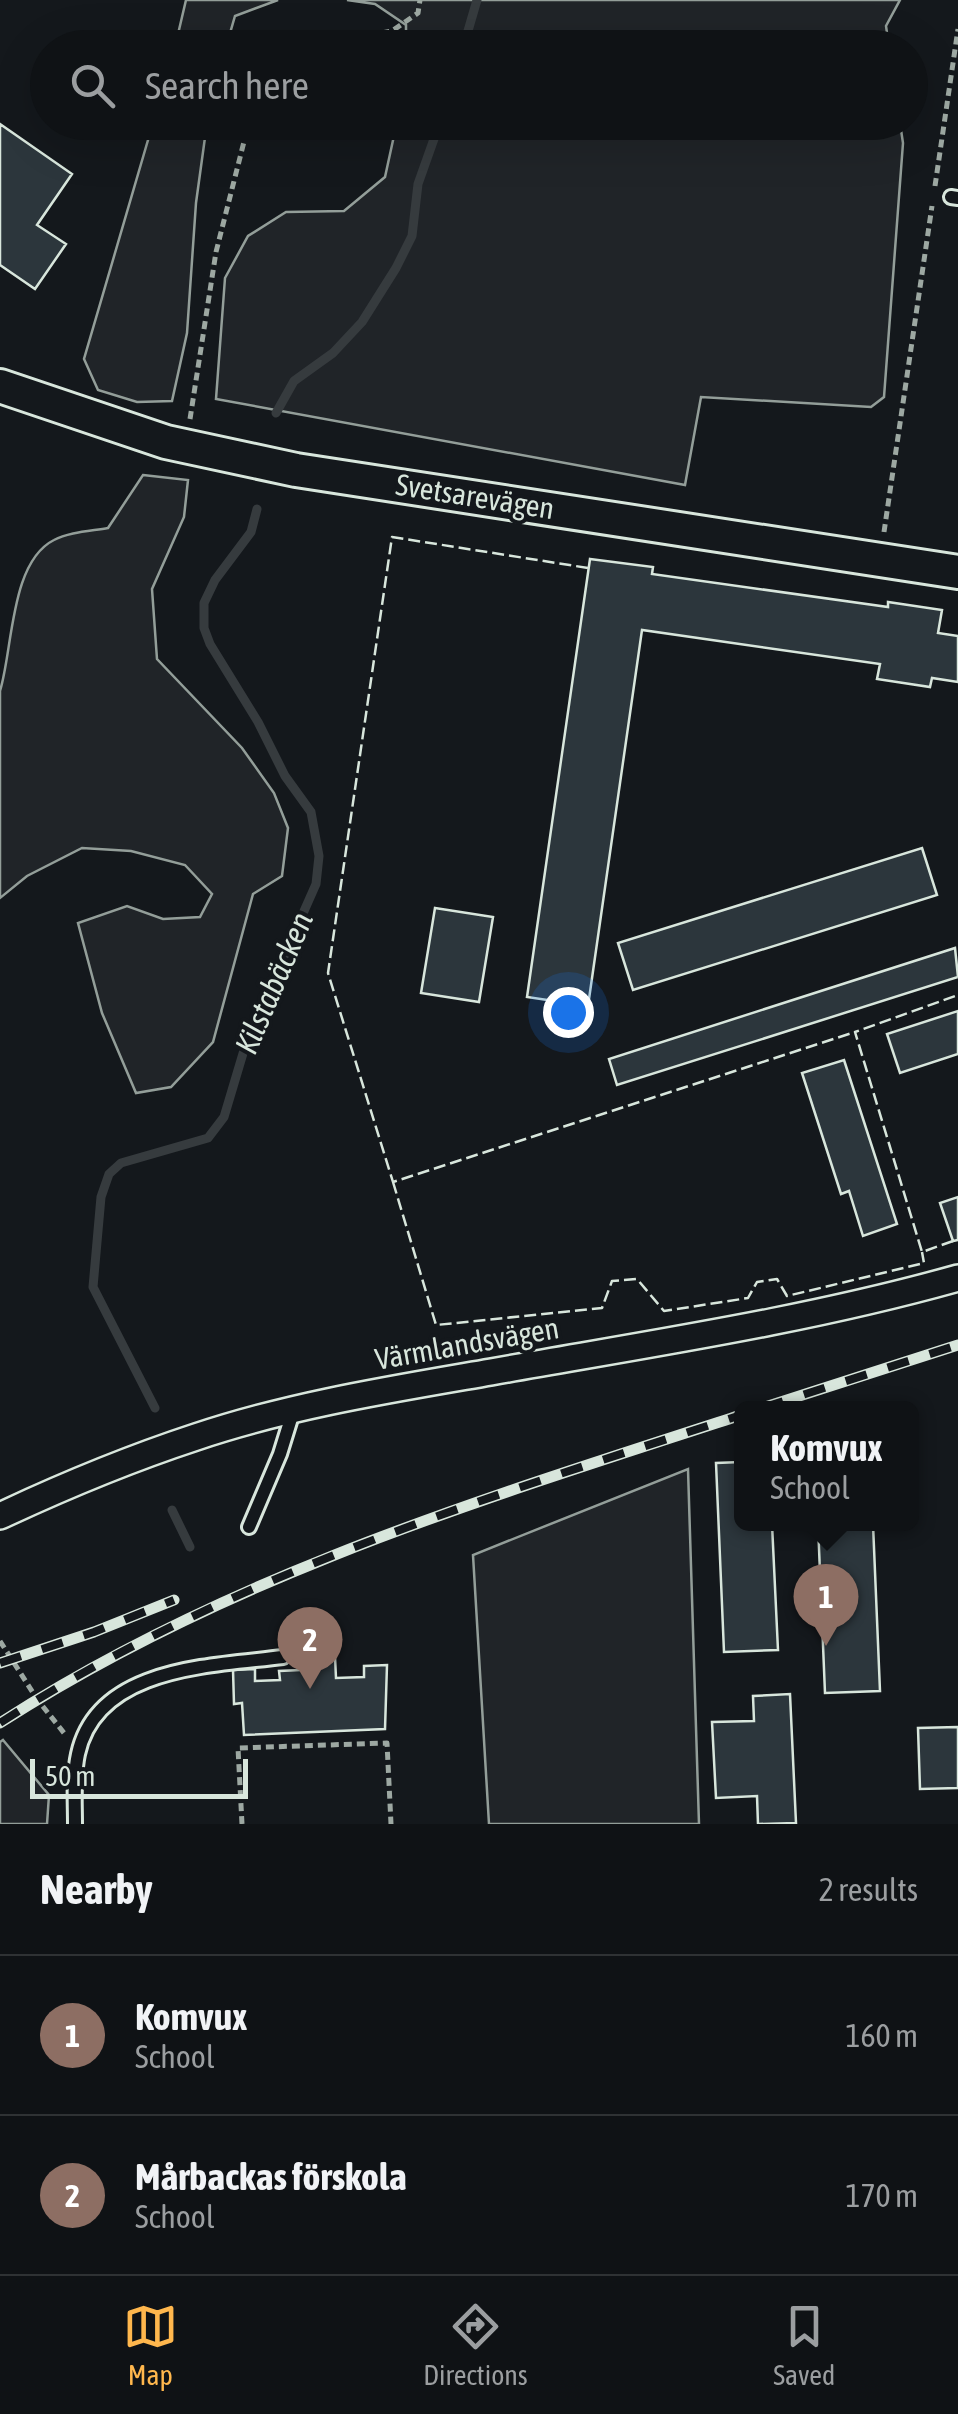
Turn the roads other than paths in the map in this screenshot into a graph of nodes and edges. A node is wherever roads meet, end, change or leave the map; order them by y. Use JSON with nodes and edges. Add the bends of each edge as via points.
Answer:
{"nodes":[{"id":1,"x":0,"y":386,"type":"edge"},
{"id":2,"x":958,"y":572,"type":"edge"},
{"id":3,"x":958,"y":1278,"type":"edge"},
{"id":4,"x":293,"y":1412,"type":"junction"},
{"id":5,"x":0,"y":1516,"type":"edge"},
{"id":6,"x":249,"y":1528,"type":"dead end"},
{"id":7,"x":283,"y":1657,"type":"dead end"},
{"id":8,"x":76,"y":1824,"type":"edge"}],
"edges":[{"from":1,"to":2,"type":"street","name":"Svetsarevägen","via":[[185,447],[296,470]]},
{"from":3,"to":4,"type":"street","name":"Värmlandsvägen","via":[[802,1318]]},
{"from":4,"to":5,"type":"street","name":"Värmlandsvägen","via":[[199,1436]]},
{"from":4,"to":6,"type":"lane"},
{"from":7,"to":8,"type":"lane","via":[[184,1670],[116,1698],[78,1750]]}]}
